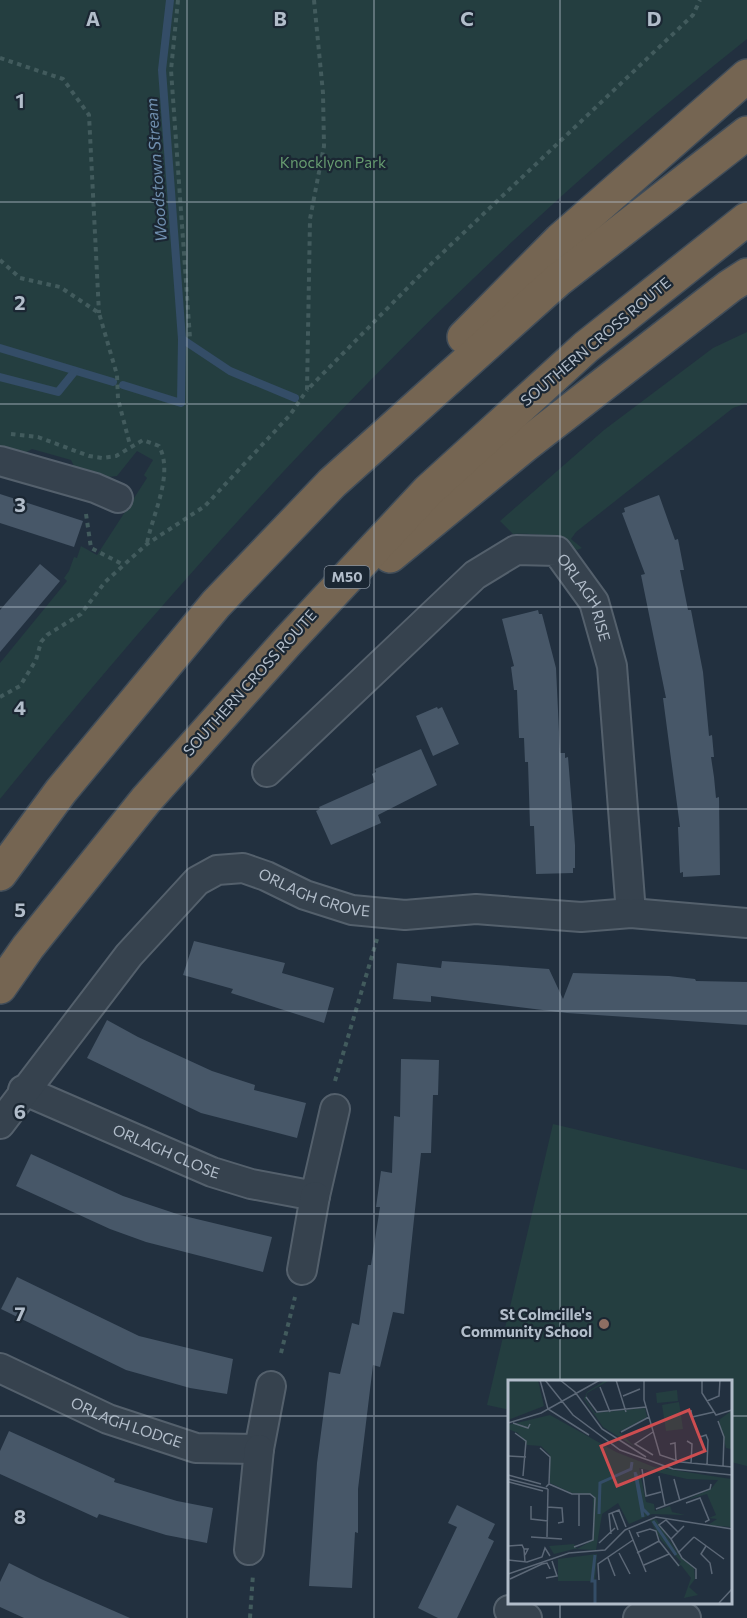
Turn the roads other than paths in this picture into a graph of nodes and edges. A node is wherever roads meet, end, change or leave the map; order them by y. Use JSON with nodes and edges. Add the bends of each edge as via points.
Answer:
{"nodes":[{"id":1,"x":747,"y":76,"type":"edge"},
{"id":2,"x":747,"y":133,"type":"edge"},
{"id":3,"x":747,"y":219,"type":"edge"},
{"id":4,"x":747,"y":276,"type":"edge"},
{"id":5,"x":0,"y":461,"type":"edge"},
{"id":6,"x":332,"y":483,"type":"junction"},
{"id":7,"x":118,"y":498,"type":"dead end"},
{"id":8,"x":288,"y":641,"type":"junction"},
{"id":9,"x":267,"y":772,"type":"dead end"},
{"id":10,"x":0,"y":874,"type":"edge"},
{"id":11,"x":631,"y":913,"type":"junction"},
{"id":12,"x":747,"y":923,"type":"edge"},
{"id":13,"x":0,"y":987,"type":"edge"},
{"id":14,"x":23,"y":1090,"type":"junction"},
{"id":15,"x":334,"y":1109,"type":"dead end"},
{"id":16,"x":0,"y":1124,"type":"edge"},
{"id":17,"x":315,"y":1196,"type":"junction"},
{"id":18,"x":302,"y":1270,"type":"dead end"},
{"id":19,"x":0,"y":1368,"type":"edge"},
{"id":20,"x":271,"y":1386,"type":"dead end"},
{"id":21,"x":259,"y":1449,"type":"junction"},
{"id":22,"x":251,"y":1561,"type":"road end"},
{"id":23,"x":638,"y":1618,"type":"edge"},
{"id":24,"x":686,"y":1618,"type":"edge"}],
"edges":[{"from":1,"to":6,"type":"highway","via":[[560,240],[466,334]]},
{"from":2,"to":6,"type":"highway","via":[[558,280]]},
{"from":3,"to":8,"type":"highway","name":"SOUTHERN CROSS ROUTE","number":"M50","via":[[586,347],[428,491]]},
{"from":4,"to":8,"type":"highway","number":"M50","via":[[524,446]]},
{"from":5,"to":7,"type":"street"},
{"from":6,"to":10,"type":"highway","via":[[216,604],[61,791]]},
{"from":8,"to":13,"type":"highway","name":"SOUTHERN CROSS ROUTE","number":"M50","via":[[146,800]]},
{"from":9,"to":11,"type":"street","name":"ORLAGH RISE","via":[[475,575],[516,550],[557,551],[594,602],[612,666]]},
{"from":11,"to":12,"type":"street","name":"ORLAGH GROVE"},
{"from":11,"to":14,"type":"street","name":"ORLAGH GROVE","via":[[581,917],[484,909],[405,915],[352,910],[243,868],[217,870],[197,881],[129,954]]},
{"from":14,"to":16,"type":"street","name":"ORLAGH GROVE"},
{"from":14,"to":17,"type":"street","name":"ORLAGH CLOSE","via":[[212,1172]]},
{"from":15,"to":17,"type":"street"},
{"from":17,"to":18,"type":"street"},
{"from":19,"to":21,"type":"street","name":"ORLAGH LODGE","via":[[108,1419],[196,1448]]},
{"from":20,"to":21,"type":"street"},
{"from":21,"to":22,"type":"street"},
{"from":23,"to":24,"type":"street","via":[[655,1606]]}]}
